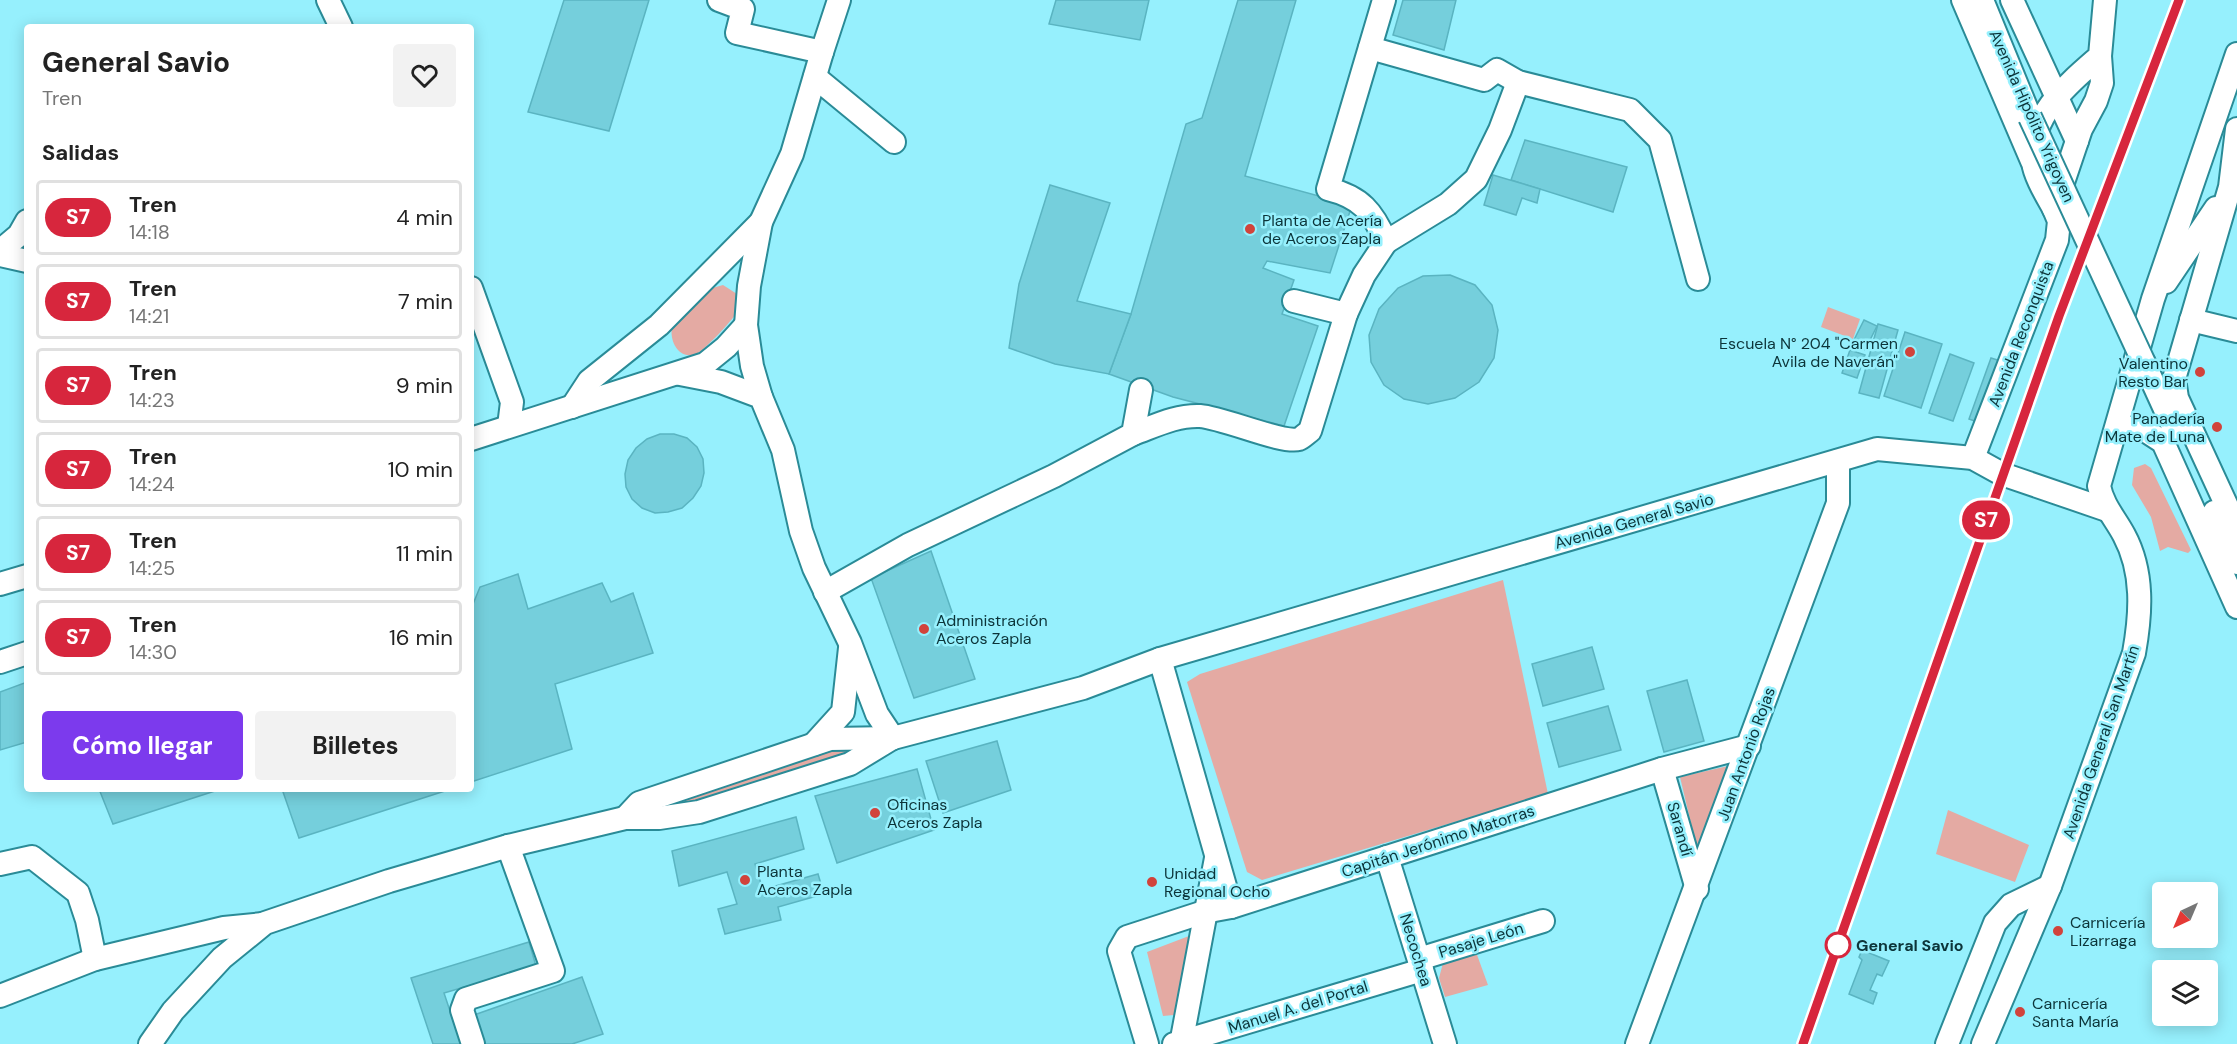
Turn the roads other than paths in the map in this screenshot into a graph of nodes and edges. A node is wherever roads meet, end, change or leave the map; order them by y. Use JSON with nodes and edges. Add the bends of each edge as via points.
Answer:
{"nodes":[{"id":1,"x":328,"y":0,"type":"edge"},
{"id":2,"x":719,"y":0,"type":"edge"},
{"id":3,"x":839,"y":0,"type":"edge"},
{"id":4,"x":1384,"y":0,"type":"edge"},
{"id":5,"x":1963,"y":0,"type":"edge"},
{"id":6,"x":1982,"y":0,"type":"edge"},
{"id":7,"x":2012,"y":0,"type":"edge"},
{"id":8,"x":2105,"y":0,"type":"edge"},
{"id":9,"x":340,"y":24,"type":"edge"},
{"id":10,"x":1370,"y":48,"type":"junction"},
{"id":11,"x":822,"y":52,"type":"junction"},
{"id":12,"x":2237,"y":54,"type":"edge"},
{"id":13,"x":2100,"y":56,"type":"junction"},
{"id":14,"x":815,"y":77,"type":"junction"},
{"id":15,"x":1518,"y":82,"type":"junction"},
{"id":16,"x":2057,"y":97,"type":"junction"},
{"id":17,"x":2237,"y":129,"type":"edge"},
{"id":18,"x":2077,"y":141,"type":"junction"},
{"id":19,"x":894,"y":142,"type":"dead end"},
{"id":20,"x":2033,"y":164,"type":"junction"},
{"id":21,"x":2234,"y":184,"type":"edge"},
{"id":22,"x":2185,"y":205,"type":"junction"},
{"id":23,"x":2054,"y":209,"type":"junction"},
{"id":24,"x":761,"y":222,"type":"junction"},
{"id":25,"x":24,"y":226,"type":"edge"},
{"id":26,"x":1386,"y":242,"type":"junction"},
{"id":27,"x":0,"y":253,"type":"edge"},
{"id":28,"x":24,"y":260,"type":"edge"},
{"id":29,"x":1698,"y":279,"type":"dead end"},
{"id":30,"x":474,"y":296,"type":"edge"},
{"id":31,"x":2153,"y":300,"type":"junction"},
{"id":32,"x":1294,"y":301,"type":"dead end"},
{"id":33,"x":1346,"y":314,"type":"junction"},
{"id":34,"x":2191,"y":320,"type":"junction"},
{"id":35,"x":746,"y":325,"type":"junction"},
{"id":36,"x":2237,"y":331,"type":"edge"},
{"id":37,"x":680,"y":374,"type":"junction"},
{"id":38,"x":1141,"y":390,"type":"dead end"},
{"id":39,"x":761,"y":397,"type":"junction"},
{"id":40,"x":572,"y":407,"type":"junction"},
{"id":41,"x":509,"y":426,"type":"junction"},
{"id":42,"x":2118,"y":427,"type":"junction"},
{"id":43,"x":1133,"y":434,"type":"junction"},
{"id":44,"x":474,"y":438,"type":"edge"},
{"id":45,"x":1973,"y":458,"type":"junction"},
{"id":46,"x":1838,"y":461,"type":"junction"},
{"id":47,"x":2107,"y":510,"type":"junction"},
{"id":48,"x":2237,"y":528,"type":"edge"},
{"id":49,"x":2237,"y":562,"type":"edge"},
{"id":50,"x":24,"y":577,"type":"edge"},
{"id":51,"x":0,"y":584,"type":"edge"},
{"id":52,"x":825,"y":592,"type":"junction"},
{"id":53,"x":2237,"y":607,"type":"edge"},
{"id":54,"x":850,"y":644,"type":"junction"},
{"id":55,"x":24,"y":654,"type":"edge"},
{"id":56,"x":1160,"y":659,"type":"junction"},
{"id":57,"x":0,"y":662,"type":"edge"},
{"id":58,"x":893,"y":738,"type":"junction"},
{"id":59,"x":812,"y":745,"type":"junction"},
{"id":60,"x":1749,"y":746,"type":"junction"},
{"id":61,"x":1662,"y":769,"type":"junction"},
{"id":62,"x":625,"y":818,"type":"junction"},
{"id":63,"x":508,"y":846,"type":"junction"},
{"id":64,"x":1216,"y":857,"type":"junction"},
{"id":65,"x":1387,"y":857,"type":"junction"},
{"id":66,"x":0,"y":864,"type":"edge"},
{"id":67,"x":2050,"y":886,"type":"junction"},
{"id":68,"x":1697,"y":889,"type":"junction"},
{"id":69,"x":1231,"y":907,"type":"junction"},
{"id":70,"x":1204,"y":912,"type":"junction"},
{"id":71,"x":1544,"y":921,"type":"dead end"},
{"id":72,"x":265,"y":923,"type":"junction"},
{"id":73,"x":95,"y":959,"type":"junction"},
{"id":74,"x":1420,"y":964,"type":"junction"},
{"id":75,"x":0,"y":996,"type":"edge"},
{"id":76,"x":1949,"y":1040,"type":"edge"},
{"id":77,"x":1178,"y":1043,"type":"edge"},
{"id":78,"x":150,"y":1044,"type":"edge"},
{"id":79,"x":473,"y":1044,"type":"edge"},
{"id":80,"x":1147,"y":1044,"type":"edge"},
{"id":81,"x":1445,"y":1044,"type":"edge"},
{"id":82,"x":1637,"y":1044,"type":"edge"},
{"id":83,"x":1974,"y":1044,"type":"edge"},
{"id":84,"x":1983,"y":1044,"type":"edge"}],
"edges":[{"from":1,"to":9,"type":"street"},
{"from":2,"to":11,"type":"street","via":[[743,9],[737,33]]},
{"from":3,"to":11,"type":"street"},
{"from":4,"to":10,"type":"street"},
{"from":5,"to":20,"type":"street"},
{"from":6,"to":49,"type":"street","name":"Avenida Hipólito Yrigoyen","bridge":true,"via":[[2030,117]]},
{"from":7,"to":16,"type":"street"},
{"from":8,"to":13,"type":"street"},
{"from":10,"to":15,"type":"street","via":[[1484,80],[1497,70]]},
{"from":10,"to":26,"type":"street","via":[[1328,189],[1346,193],[1367,209]]},
{"from":11,"to":14,"type":"street"},
{"from":12,"to":22,"type":"street","name":"Avenida General San Martín"},
{"from":13,"to":16,"type":"street"},
{"from":13,"to":18,"type":"street","via":[[2100,92]]},
{"from":14,"to":19,"type":"street"},
{"from":14,"to":24,"type":"street","via":[[792,154]]},
{"from":15,"to":26,"type":"street","via":[[1476,179],[1448,204]]},
{"from":15,"to":29,"type":"street","via":[[1630,110],[1660,140]]},
{"from":16,"to":18,"type":"street"},
{"from":16,"to":20,"type":"street","via":[[2049,104],[2036,136]]},
{"from":17,"to":21,"type":"street"},
{"from":18,"to":23,"type":"street"},
{"from":20,"to":23,"type":"street"},
{"from":21,"to":22,"type":"street"},
{"from":21,"to":31,"type":"street"},
{"from":21,"to":34,"type":"street"},
{"from":22,"to":31,"type":"street","name":"Avenida General San Martín"},
{"from":23,"to":45,"type":"street","name":"Avenida Reconquista","via":[[2059,221],[2057,240]]},
{"from":24,"to":35,"type":"street"},
{"from":24,"to":40,"type":"street","via":[[659,325],[589,381]]},
{"from":25,"to":27,"type":"street"},
{"from":26,"to":33,"type":"street","via":[[1364,275]]},
{"from":27,"to":28,"type":"street"},
{"from":30,"to":41,"type":"street","via":[[512,402]]},
{"from":31,"to":42,"type":"street","name":"Avenida General San Martín"},
{"from":32,"to":33,"type":"street"},
{"from":33,"to":43,"type":"street","via":[[1310,431],[1299,439],[1281,439],[1199,416],[1173,419]]},
{"from":34,"to":36,"type":"street"},
{"from":34,"to":48,"type":"street","via":[[2174,379],[2177,398]]},
{"from":35,"to":37,"type":"street","via":[[705,364]]},
{"from":35,"to":39,"type":"street"},
{"from":37,"to":39,"type":"street","via":[[721,382]]},
{"from":37,"to":40,"type":"street"},
{"from":38,"to":43,"type":"street"},
{"from":39,"to":52,"type":"street","via":[[783,450],[801,531]]},
{"from":40,"to":41,"type":"street"},
{"from":41,"to":44,"type":"street"},
{"from":42,"to":47,"type":"street","name":"Avenida General San Martín","via":[[2099,486]]},
{"from":42,"to":53,"type":"street","via":[[2143,429],[2163,442]]},
{"from":43,"to":52,"type":"street","via":[[1054,476],[908,544]]},
{"from":45,"to":46,"type":"street","name":"Avenida General Savio","via":[[1877,449]]},
{"from":45,"to":47,"type":"street","name":"Avenida General Savio","via":[[2002,474]]},
{"from":46,"to":56,"type":"street","name":"Avenida General Savio"},
{"from":46,"to":60,"type":"street","name":"Juan Antonio Rojas","via":[[1838,503]]},
{"from":47,"to":67,"type":"street","name":"Avenida General San Martín","via":[[2124,534],[2134,559],[2140,621],[2134,653]]},
{"from":50,"to":51,"type":"street"},
{"from":52,"to":54,"type":"street"},
{"from":54,"to":58,"type":"street","via":[[877,714]]},
{"from":54,"to":59,"type":"street","via":[[843,712]]},
{"from":55,"to":57,"type":"street"},
{"from":56,"to":58,"type":"street","name":"Avenida General Savio","via":[[1083,688]]},
{"from":56,"to":64,"type":"street"},
{"from":58,"to":59,"type":"street","via":[[843,737]]},
{"from":58,"to":62,"type":"street","via":[[850,764],[699,812]]},
{"from":59,"to":62,"type":"street","via":[[639,803]]},
{"from":60,"to":61,"type":"street","name":"Capitán Jerónimo Matorras"},
{"from":60,"to":68,"type":"street","name":"Juan Antonio Rojas"},
{"from":61,"to":65,"type":"street","name":"Capitán Jerónimo Matorras"},
{"from":61,"to":68,"type":"street","name":"Sarandí"},
{"from":62,"to":63,"type":"street"},
{"from":63,"to":72,"type":"street"},
{"from":63,"to":79,"type":"street","via":[[553,970],[466,999],[462,1010]]},
{"from":64,"to":69,"type":"street"},
{"from":64,"to":70,"type":"street"},
{"from":65,"to":69,"type":"street","name":"Capitán Jerónimo Matorras"},
{"from":65,"to":74,"type":"street","name":"Necochea"},
{"from":66,"to":73,"type":"street","via":[[32,857],[78,893]]},
{"from":67,"to":76,"type":"street","via":[[2011,905],[1995,923]]},
{"from":67,"to":84,"type":"street","name":"Avenida General San Martín"},
{"from":68,"to":82,"type":"street","name":"Juan Antonio Rojas"},
{"from":69,"to":70,"type":"street","name":"Capitán Jerónimo Matorras"},
{"from":70,"to":77,"type":"street"},
{"from":70,"to":80,"type":"street","name":"Capitán Jerónimo Matorras","via":[[1127,937],[1119,951]]},
{"from":71,"to":74,"type":"street","name":"Pasaje León"},
{"from":72,"to":73,"type":"street","via":[[224,928]]},
{"from":72,"to":78,"type":"street","via":[[222,958],[173,1011]]},
{"from":73,"to":75,"type":"street"},
{"from":74,"to":77,"type":"street","name":"Manuel A. del Portal"},
{"from":74,"to":81,"type":"street","name":"Necochea"},
{"from":76,"to":83,"type":"street"}]}
